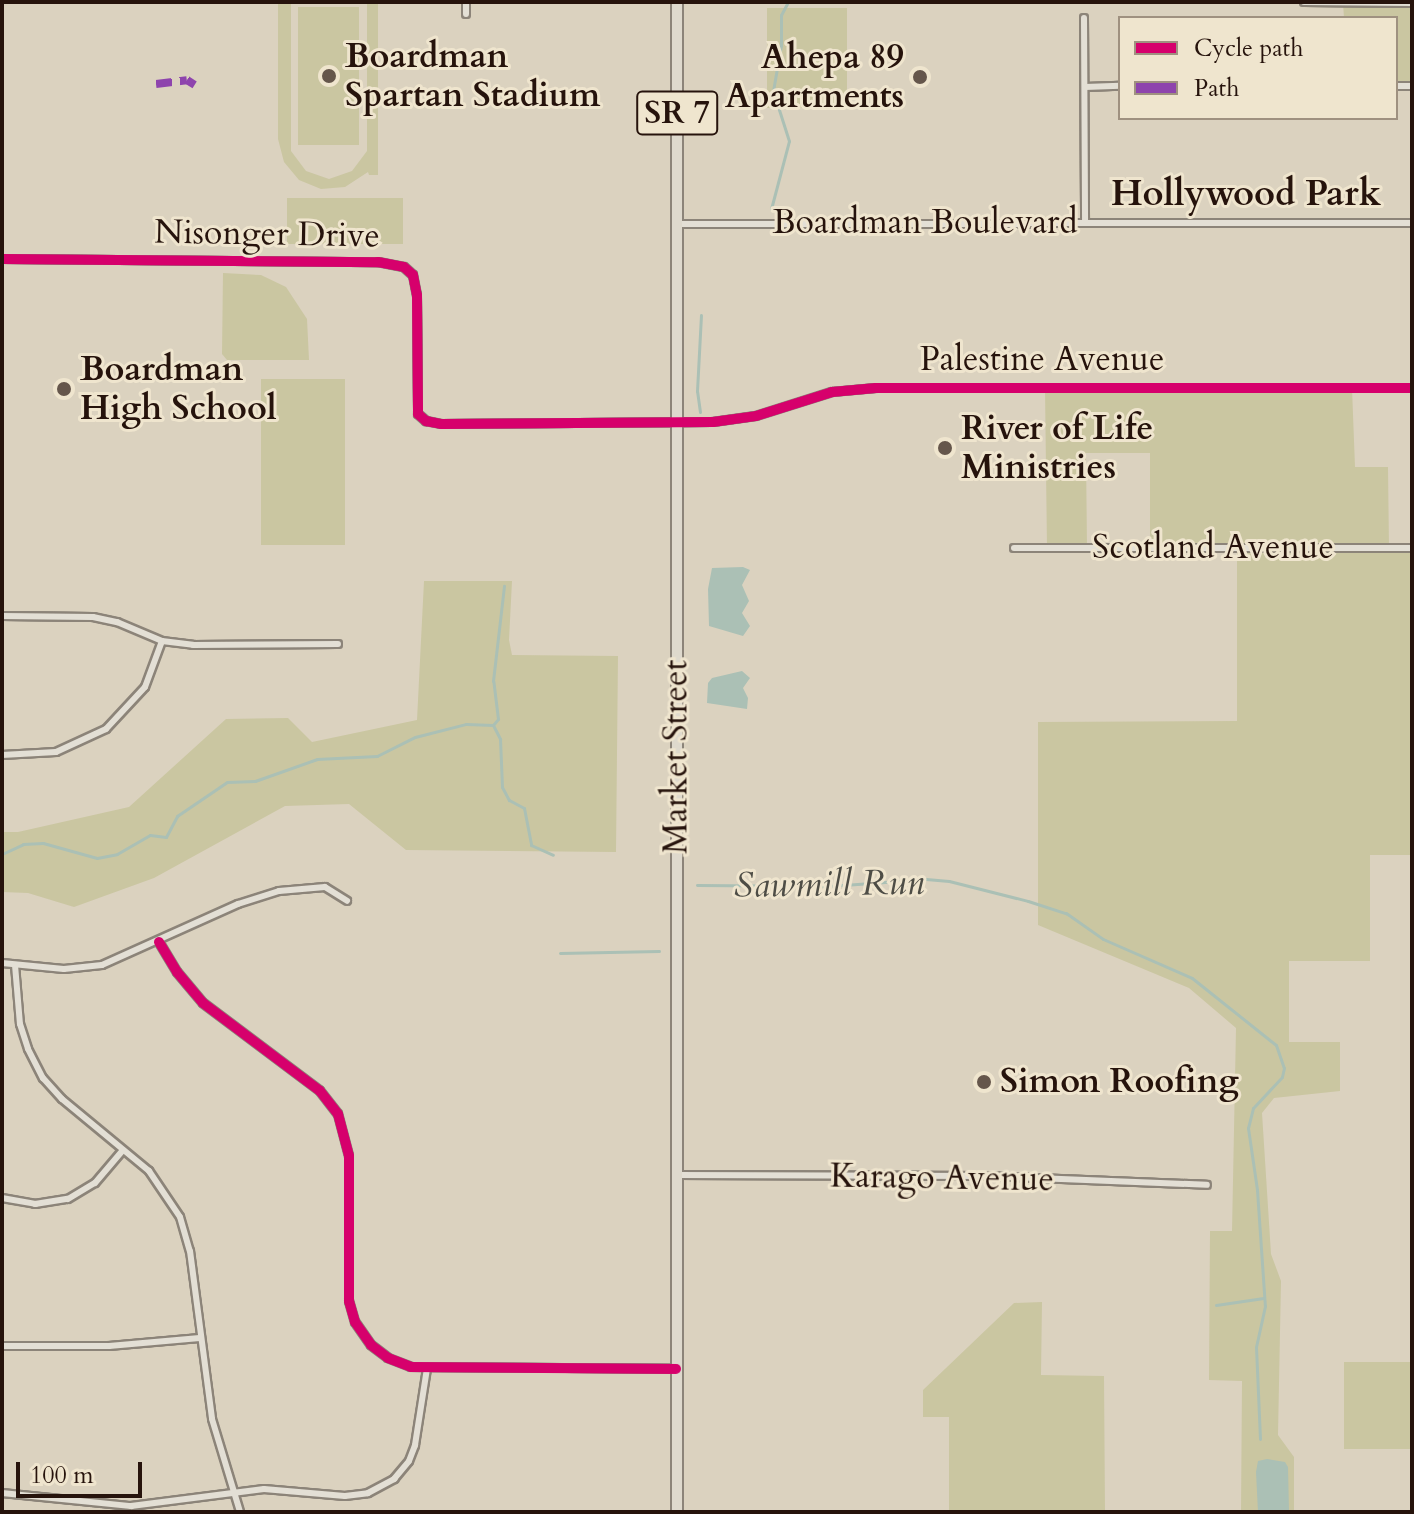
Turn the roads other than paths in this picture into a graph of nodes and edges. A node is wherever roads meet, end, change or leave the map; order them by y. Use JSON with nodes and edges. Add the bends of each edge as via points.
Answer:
{"nodes":[{"id":1,"x":466,"y":2,"type":"edge"},
{"id":2,"x":677,"y":2,"type":"edge"},
{"id":3,"x":1304,"y":2,"type":"edge"},
{"id":4,"x":1315,"y":3,"type":"edge"},
{"id":5,"x":1412,"y":3,"type":"edge"},
{"id":6,"x":466,"y":14,"type":"dead end"},
{"id":7,"x":1084,"y":18,"type":"dead end"},
{"id":8,"x":1118,"y":86,"type":"edge"},
{"id":9,"x":1085,"y":87,"type":"junction"},
{"id":10,"x":1085,"y":223,"type":"junction"},
{"id":11,"x":1412,"y":223,"type":"edge"},
{"id":12,"x":677,"y":224,"type":"junction"},
{"id":13,"x":2,"y":259,"type":"edge"},
{"id":14,"x":1412,"y":388,"type":"edge"},
{"id":15,"x":677,"y":422,"type":"junction"},
{"id":16,"x":1014,"y":548,"type":"dead end"},
{"id":17,"x":1412,"y":548,"type":"edge"},
{"id":18,"x":2,"y":616,"type":"edge"},
{"id":19,"x":162,"y":641,"type":"junction"},
{"id":20,"x":338,"y":644,"type":"dead end"},
{"id":21,"x":2,"y":755,"type":"edge"},
{"id":22,"x":347,"y":901,"type":"dead end"},
{"id":23,"x":159,"y":942,"type":"junction"},
{"id":24,"x":2,"y":963,"type":"edge"},
{"id":25,"x":15,"y":965,"type":"junction"},
{"id":26,"x":123,"y":1150,"type":"junction"},
{"id":27,"x":677,"y":1175,"type":"junction"},
{"id":28,"x":1207,"y":1185,"type":"dead end"},
{"id":29,"x":2,"y":1198,"type":"edge"},
{"id":30,"x":200,"y":1338,"type":"junction"},
{"id":31,"x":2,"y":1346,"type":"edge"},
{"id":32,"x":427,"y":1368,"type":"junction"},
{"id":33,"x":676,"y":1369,"type":"junction"},
{"id":34,"x":2,"y":1493,"type":"edge"},
{"id":35,"x":234,"y":1493,"type":"junction"},
{"id":36,"x":240,"y":1512,"type":"edge"},
{"id":37,"x":677,"y":1512,"type":"edge"}],
"edges":[{"from":1,"to":6,"type":"street"},
{"from":2,"to":12,"type":"main road","name":"Market Street","number":"SR 7"},
{"from":3,"to":4,"type":"street"},
{"from":4,"to":5,"type":"street"},
{"from":7,"to":9,"type":"street"},
{"from":8,"to":9,"type":"street"},
{"from":9,"to":10,"type":"street"},
{"from":10,"to":11,"type":"street","name":"Boardman Boulevard"},
{"from":10,"to":12,"type":"street","name":"Boardman Boulevard"},
{"from":12,"to":15,"type":"main road","name":"Market Street","number":"SR 7"},
{"from":13,"to":15,"type":"street","name":"Nisonger Drive","via":[[396,265],[409,270],[415,280],[420,418],[441,424]]},
{"from":14,"to":15,"type":"street","name":"Palestine Avenue","via":[[876,388],[820,395],[744,419]]},
{"from":15,"to":27,"type":"main road","name":"Market Street","number":"SR 7"},
{"from":16,"to":17,"type":"street","name":"Scotland Avenue"},
{"from":18,"to":19,"type":"street","via":[[106,619]]},
{"from":19,"to":20,"type":"street"},
{"from":19,"to":21,"type":"street","via":[[145,687],[106,729],[56,752]]},
{"from":22,"to":23,"type":"street","via":[[321,886],[279,891],[238,904]]},
{"from":23,"to":25,"type":"street","via":[[88,968]]},
{"from":23,"to":32,"type":"street","via":[[203,1003],[320,1091],[334,1108],[349,1156],[352,1314],[363,1335],[388,1358]]},
{"from":24,"to":25,"type":"street"},
{"from":25,"to":26,"type":"street","via":[[20,1024],[38,1069],[62,1099]]},
{"from":26,"to":29,"type":"street","via":[[95,1183],[68,1199],[35,1204]]},
{"from":26,"to":30,"type":"street","via":[[157,1180],[180,1217],[190,1251]]},
{"from":27,"to":28,"type":"street","name":"Karago Avenue","via":[[987,1176]]},
{"from":27,"to":33,"type":"main road","name":"Market Street","number":"SR 7"},
{"from":30,"to":31,"type":"street","via":[[109,1346]]},
{"from":30,"to":35,"type":"street","via":[[212,1419]]},
{"from":32,"to":33,"type":"street"},
{"from":32,"to":35,"type":"street","via":[[413,1452],[385,1486],[352,1496],[287,1488]]},
{"from":33,"to":37,"type":"main road","name":"Market Street","number":"SR 7"},
{"from":34,"to":35,"type":"street","via":[[131,1506]]},
{"from":35,"to":36,"type":"street"}]}
